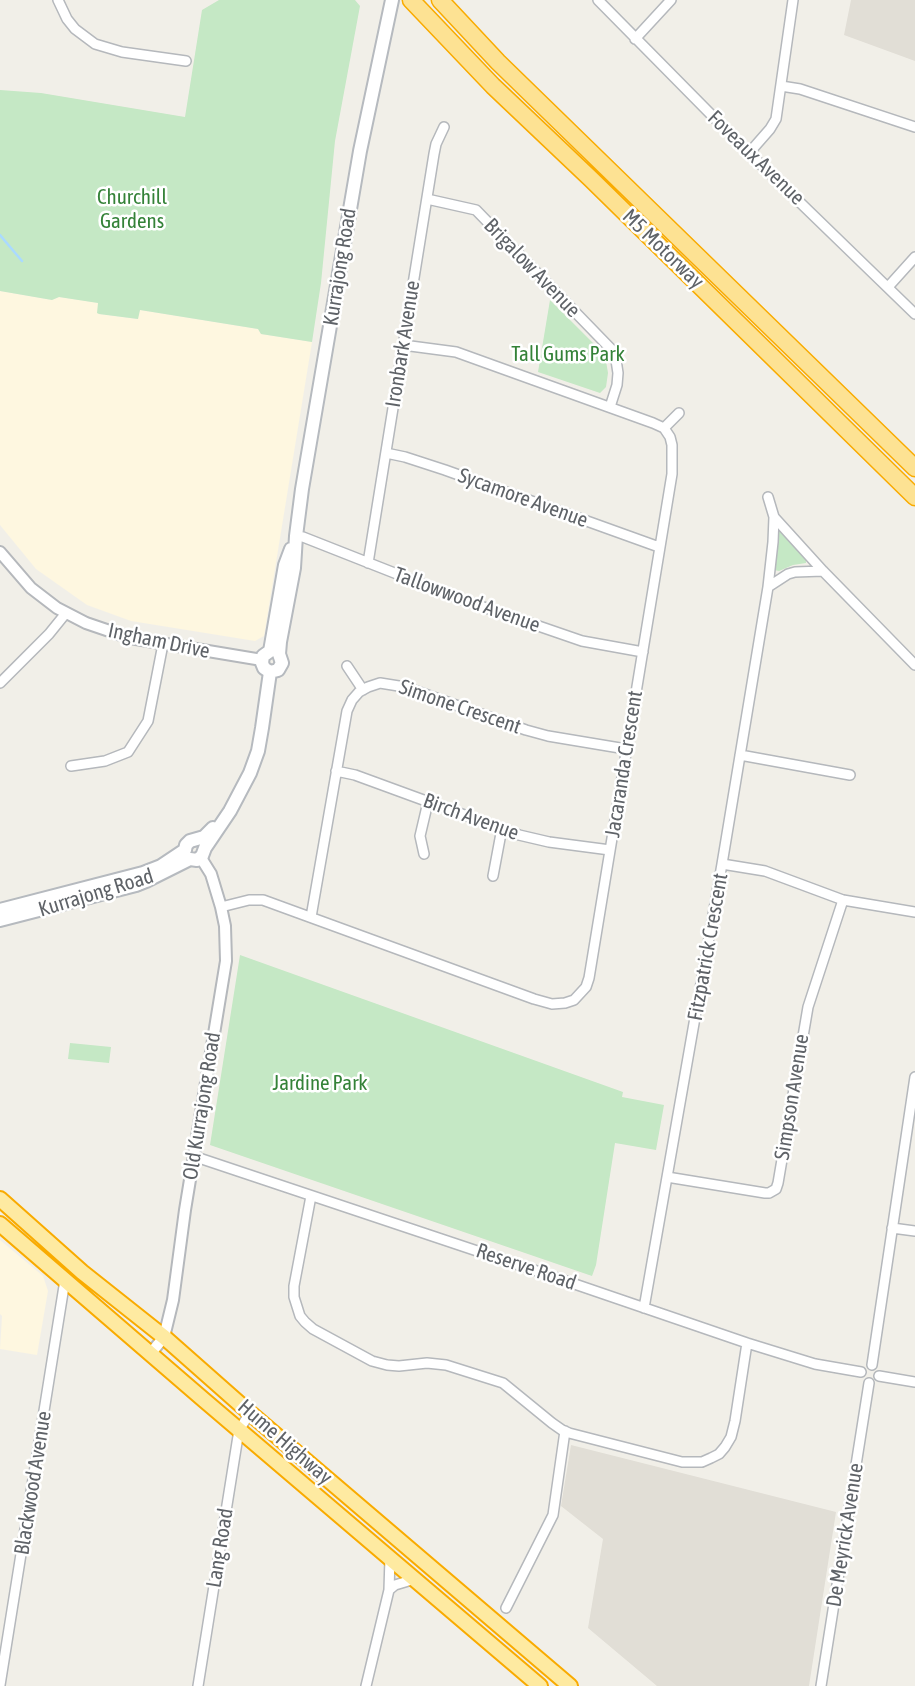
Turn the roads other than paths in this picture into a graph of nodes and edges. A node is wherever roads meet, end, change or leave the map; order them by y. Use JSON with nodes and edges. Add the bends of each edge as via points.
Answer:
{"nodes":[{"id":1,"x":58,"y":0,"type":"edge"},
{"id":2,"x":392,"y":0,"type":"edge"},
{"id":3,"x":411,"y":0,"type":"edge"},
{"id":4,"x":440,"y":0,"type":"edge"},
{"id":5,"x":598,"y":0,"type":"edge"},
{"id":6,"x":671,"y":0,"type":"edge"},
{"id":7,"x":793,"y":0,"type":"edge"},
{"id":8,"x":635,"y":39,"type":"junction"},
{"id":9,"x":186,"y":61,"type":"dead end"},
{"id":10,"x":781,"y":86,"type":"junction"},
{"id":11,"x":444,"y":127,"type":"dead end"},
{"id":12,"x":915,"y":127,"type":"edge"},
{"id":13,"x":749,"y":153,"type":"junction"},
{"id":14,"x":427,"y":199,"type":"junction"},
{"id":15,"x":915,"y":257,"type":"edge"},
{"id":16,"x":888,"y":287,"type":"junction"},
{"id":17,"x":915,"y":314,"type":"edge"},
{"id":18,"x":403,"y":345,"type":"junction"},
{"id":19,"x":610,"y":407,"type":"junction"},
{"id":20,"x":679,"y":413,"type":"dead end"},
{"id":21,"x":664,"y":428,"type":"junction"},
{"id":22,"x":386,"y":453,"type":"junction"},
{"id":23,"x":915,"y":468,"type":"edge"},
{"id":24,"x":768,"y":496,"type":"dead end"},
{"id":25,"x":915,"y":497,"type":"edge"},
{"id":26,"x":774,"y":517,"type":"junction"},
{"id":27,"x":296,"y":536,"type":"junction"},
{"id":28,"x":659,"y":547,"type":"junction"},
{"id":29,"x":0,"y":552,"type":"edge"},
{"id":30,"x":368,"y":563,"type":"junction"},
{"id":31,"x":823,"y":571,"type":"junction"},
{"id":32,"x":768,"y":587,"type":"junction"},
{"id":33,"x":66,"y":613,"type":"junction"},
{"id":34,"x":163,"y":644,"type":"junction"},
{"id":35,"x":643,"y":652,"type":"junction"},
{"id":36,"x":270,"y":655,"type":"junction"},
{"id":37,"x":915,"y":665,"type":"edge"},
{"id":38,"x":347,"y":666,"type":"dead end"},
{"id":39,"x":270,"y":672,"type":"junction"},
{"id":40,"x":0,"y":683,"type":"edge"},
{"id":41,"x":363,"y":690,"type":"junction"},
{"id":42,"x":626,"y":749,"type":"junction"},
{"id":43,"x":740,"y":755,"type":"junction"},
{"id":44,"x":71,"y":766,"type":"dead end"},
{"id":45,"x":337,"y":771,"type":"junction"},
{"id":46,"x":850,"y":775,"type":"dead end"},
{"id":47,"x":428,"y":802,"type":"junction"},
{"id":48,"x":502,"y":828,"type":"junction"},
{"id":49,"x":610,"y":850,"type":"junction"},
{"id":50,"x":195,"y":851,"type":"junction"},
{"id":51,"x":424,"y":854,"type":"dead end"},
{"id":52,"x":722,"y":864,"type":"junction"},
{"id":53,"x":493,"y":876,"type":"dead end"},
{"id":54,"x":843,"y":900,"type":"junction"},
{"id":55,"x":221,"y":907,"type":"junction"},
{"id":56,"x":0,"y":910,"type":"edge"},
{"id":57,"x":915,"y":912,"type":"edge"},
{"id":58,"x":311,"y":917,"type":"junction"},
{"id":59,"x":0,"y":920,"type":"edge"},
{"id":60,"x":915,"y":1077,"type":"edge"},
{"id":61,"x":912,"y":1112,"type":"edge"},
{"id":62,"x":193,"y":1156,"type":"junction"},
{"id":63,"x":667,"y":1177,"type":"junction"},
{"id":64,"x":311,"y":1196,"type":"junction"},
{"id":65,"x":0,"y":1199,"type":"edge"},
{"id":66,"x":0,"y":1224,"type":"edge"},
{"id":67,"x":892,"y":1228,"type":"junction"},
{"id":68,"x":915,"y":1231,"type":"edge"},
{"id":69,"x":65,"y":1280,"type":"junction"},
{"id":70,"x":644,"y":1308,"type":"junction"},
{"id":71,"x":164,"y":1337,"type":"junction"},
{"id":72,"x":747,"y":1343,"type":"junction"},
{"id":73,"x":151,"y":1353,"type":"junction"},
{"id":74,"x":872,"y":1364,"type":"junction"},
{"id":75,"x":861,"y":1372,"type":"junction"},
{"id":76,"x":879,"y":1376,"type":"junction"},
{"id":77,"x":915,"y":1381,"type":"edge"},
{"id":78,"x":869,"y":1383,"type":"junction"},
{"id":79,"x":250,"y":1413,"type":"junction"},
{"id":80,"x":239,"y":1430,"type":"junction"},
{"id":81,"x":565,"y":1432,"type":"junction"},
{"id":82,"x":390,"y":1558,"type":"junction"},
{"id":83,"x":415,"y":1579,"type":"junction"},
{"id":84,"x":389,"y":1590,"type":"junction"},
{"id":85,"x":506,"y":1608,"type":"dead end"},
{"id":86,"x":2,"y":1686,"type":"edge"},
{"id":87,"x":198,"y":1686,"type":"edge"},
{"id":88,"x":366,"y":1686,"type":"edge"},
{"id":89,"x":540,"y":1686,"type":"edge"},
{"id":90,"x":570,"y":1686,"type":"edge"},
{"id":91,"x":821,"y":1686,"type":"edge"}],
"edges":[{"from":1,"to":9,"type":"street","via":[[75,29],[95,44]]},
{"from":2,"to":27,"type":"main road","name":"Kurrajong Road","via":[[360,150]]},
{"from":3,"to":25,"type":"highway","name":"M5 Motorway","via":[[493,86]]},
{"from":4,"to":23,"type":"highway","name":"M5 Motorway"},
{"from":5,"to":8,"type":"street","name":"Foveaux Avenue"},
{"from":6,"to":8,"type":"street"},
{"from":7,"to":10,"type":"street"},
{"from":8,"to":13,"type":"street","name":"Foveaux Avenue"},
{"from":10,"to":12,"type":"street"},
{"from":10,"to":13,"type":"street","via":[[774,122]]},
{"from":11,"to":14,"type":"street","name":"Ironbark Avenue","via":[[436,144]]},
{"from":13,"to":16,"type":"street","name":"Foveaux Avenue"},
{"from":14,"to":18,"type":"street","name":"Ironbark Avenue"},
{"from":14,"to":19,"type":"street","name":"Brigalow Avenue","via":[[476,210],[612,349],[618,373]]},
{"from":15,"to":16,"type":"street"},
{"from":16,"to":17,"type":"street","name":"Foveaux Avenue"},
{"from":18,"to":19,"type":"street","via":[[456,352]]},
{"from":18,"to":22,"type":"street","name":"Ironbark Avenue"},
{"from":19,"to":21,"type":"street"},
{"from":20,"to":21,"type":"street"},
{"from":21,"to":28,"type":"street","name":"Jacaranda Crescent","via":[[672,445],[672,474]]},
{"from":22,"to":28,"type":"street","name":"Sycamore Avenue"},
{"from":22,"to":30,"type":"street","name":"Ironbark Avenue"},
{"from":24,"to":26,"type":"street","name":"Fitzpatrick Crescent"},
{"from":26,"to":31,"type":"street","name":"Fitzpatrick Crescent"},
{"from":26,"to":32,"type":"street","name":"Fitzpatrick Crescent"},
{"from":27,"to":30,"type":"street","name":"Tallowwood Avenue"},
{"from":27,"to":36,"type":"main road","name":"Kurrajong Road","via":[[280,642]]},
{"from":28,"to":35,"type":"street","name":"Jacaranda Crescent"},
{"from":29,"to":33,"type":"street","name":"Ingham Drive","via":[[31,587]]},
{"from":30,"to":35,"type":"street","name":"Tallowwood Avenue","via":[[582,641]]},
{"from":31,"to":32,"type":"street","via":[[788,574]]},
{"from":31,"to":37,"type":"street","name":"Fitzpatrick Crescent"},
{"from":32,"to":43,"type":"street","name":"Fitzpatrick Crescent"},
{"from":33,"to":34,"type":"street","name":"Ingham Drive","via":[[130,638]]},
{"from":33,"to":40,"type":"street"},
{"from":34,"to":36,"type":"street","name":"Ingham Drive"},
{"from":34,"to":44,"type":"street","via":[[148,721],[128,752]]},
{"from":35,"to":42,"type":"street","name":"Jacaranda Crescent"},
{"from":36,"to":39,"type":"main road","via":[[264,668]]},
{"from":36,"to":39,"type":"main road","name":"Kurrajong Road","via":[[283,661],[278,670]]},
{"from":38,"to":41,"type":"street"},
{"from":39,"to":50,"type":"main road","name":"Kurrajong Road","via":[[258,751],[250,773],[239,795]]},
{"from":41,"to":42,"type":"street","name":"Simone Crescent","via":[[390,684],[526,730]]},
{"from":41,"to":45,"type":"street","via":[[347,711]]},
{"from":42,"to":49,"type":"street","name":"Jacaranda Crescent"},
{"from":43,"to":46,"type":"street"},
{"from":43,"to":52,"type":"street","name":"Fitzpatrick Crescent"},
{"from":45,"to":47,"type":"street","name":"Birch Avenue"},
{"from":45,"to":58,"type":"street"},
{"from":47,"to":48,"type":"street","name":"Birch Avenue"},
{"from":47,"to":51,"type":"street","via":[[420,836]]},
{"from":48,"to":49,"type":"street","name":"Birch Avenue","via":[[549,842]]},
{"from":48,"to":53,"type":"street"},
{"from":49,"to":58,"type":"street","name":"Jacaranda Crescent","via":[[589,978],[581,993],[565,1003],[534,999]]},
{"from":50,"to":55,"type":"street","name":"Old Kurrajong Road","via":[[211,874]]},
{"from":50,"to":56,"type":"main road","name":"Kurrajong Road","via":[[143,873]]},
{"from":50,"to":59,"type":"main road","name":"Kurrajong Road","via":[[136,885]]},
{"from":52,"to":54,"type":"street","via":[[765,871]]},
{"from":52,"to":63,"type":"street","name":"Fitzpatrick Crescent"},
{"from":54,"to":57,"type":"street"},
{"from":54,"to":63,"type":"street","name":"Simpson Avenue","via":[[808,1007],[776,1189],[765,1193]]},
{"from":55,"to":58,"type":"street","name":"Jacaranda Crescent","via":[[256,899]]},
{"from":55,"to":62,"type":"street","name":"Old Kurrajong Road","via":[[226,961]]},
{"from":60,"to":61,"type":"street"},
{"from":61,"to":67,"type":"street"},
{"from":62,"to":64,"type":"street","name":"Reserve Road"},
{"from":62,"to":71,"type":"street","name":"Old Kurrajong Road"},
{"from":63,"to":70,"type":"street","name":"Fitzpatrick Crescent"},
{"from":64,"to":70,"type":"street","name":"Reserve Road"},
{"from":64,"to":81,"type":"street","via":[[294,1286],[296,1307],[305,1322],[372,1361],[399,1366],[446,1365],[503,1383]]},
{"from":65,"to":71,"type":"highway","name":"Hume Highway"},
{"from":66,"to":69,"type":"highway","name":"Hume Highway"},
{"from":67,"to":68,"type":"street"},
{"from":67,"to":74,"type":"street"},
{"from":69,"to":73,"type":"highway","name":"Hume Highway"},
{"from":69,"to":86,"type":"street","name":"Blackwood Avenue"},
{"from":70,"to":72,"type":"street","name":"Reserve Road"},
{"from":71,"to":73,"type":"street","name":"Old Kurrajong Road"},
{"from":71,"to":79,"type":"highway","name":"Hume Highway"},
{"from":72,"to":75,"type":"street","name":"Reserve Road","via":[[815,1364]]},
{"from":72,"to":81,"type":"street","via":[[731,1437],[711,1458],[682,1462]]},
{"from":73,"to":80,"type":"highway","name":"Hume Highway"},
{"from":74,"to":75,"type":"street"},
{"from":74,"to":76,"type":"street"},
{"from":75,"to":78,"type":"street","via":[[863,1381]]},
{"from":76,"to":77,"type":"street"},
{"from":76,"to":78,"type":"street"},
{"from":78,"to":91,"type":"street","name":"De Meyrick Avenue"},
{"from":79,"to":80,"type":"street","name":"Lang Road"},
{"from":79,"to":90,"type":"highway","name":"Hume Highway"},
{"from":80,"to":82,"type":"highway","name":"Hume Highway"},
{"from":80,"to":87,"type":"street","name":"Lang Road"},
{"from":81,"to":85,"type":"street","via":[[553,1515]]},
{"from":82,"to":83,"type":"highway","name":"Hume Highway"},
{"from":82,"to":84,"type":"street"},
{"from":83,"to":84,"type":"street"},
{"from":83,"to":89,"type":"highway","name":"Hume Highway"},
{"from":84,"to":88,"type":"street"}]}
